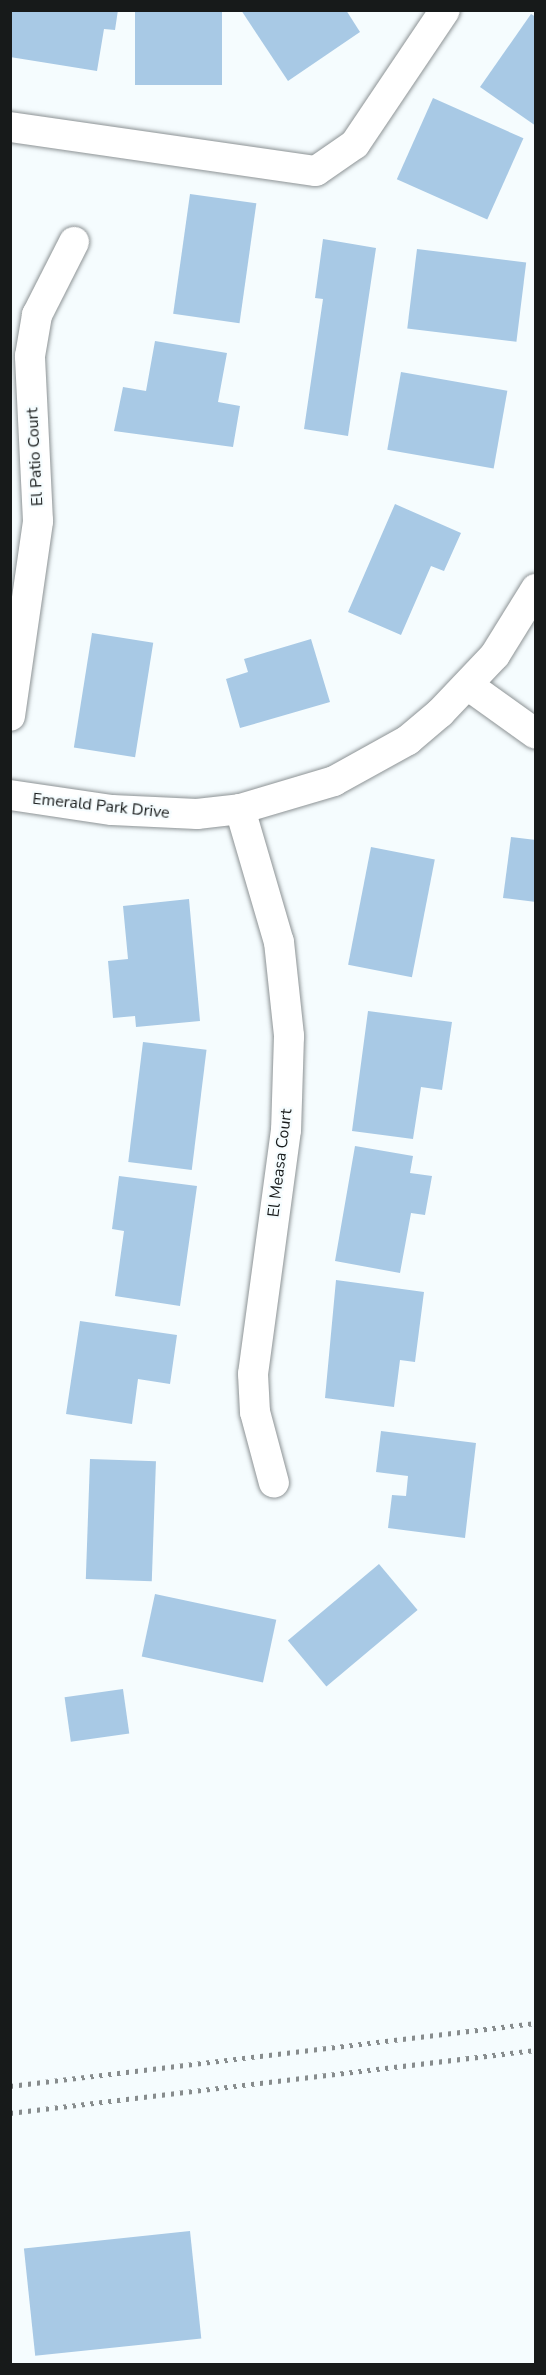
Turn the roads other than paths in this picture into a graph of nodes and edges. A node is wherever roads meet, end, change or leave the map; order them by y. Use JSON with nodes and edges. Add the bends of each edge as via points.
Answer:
{"nodes":[{"id":1,"x":445,"y":10,"type":"edge"},
{"id":2,"x":10,"y":127,"type":"edge"},
{"id":3,"x":74,"y":242,"type":"dead end"},
{"id":4,"x":536,"y":589,"type":"edge"},
{"id":5,"x":469,"y":686,"type":"junction"},
{"id":6,"x":10,"y":716,"type":"edge"},
{"id":7,"x":536,"y":734,"type":"edge"},
{"id":8,"x":10,"y":795,"type":"edge"},
{"id":9,"x":240,"y":809,"type":"junction"},
{"id":10,"x":274,"y":1483,"type":"dead end"}],
"edges":[{"from":1,"to":2,"type":"street","via":[[355,144],[316,171]]},
{"from":3,"to":6,"type":"street","name":"El Patio Court","via":[[37,315],[30,356],[38,520]]},
{"from":4,"to":5,"type":"street","name":"Emerald Park Drive"},
{"from":5,"to":7,"type":"street"},
{"from":5,"to":9,"type":"street","name":"Emerald Park Drive","via":[[408,740],[372,762],[294,796]]},
{"from":8,"to":9,"type":"street","name":"Emerald Park Drive","via":[[155,814]]},
{"from":9,"to":10,"type":"street","name":"El Measa Court","via":[[276,931],[289,1036],[286,1130],[253,1374],[255,1412]]}]}
